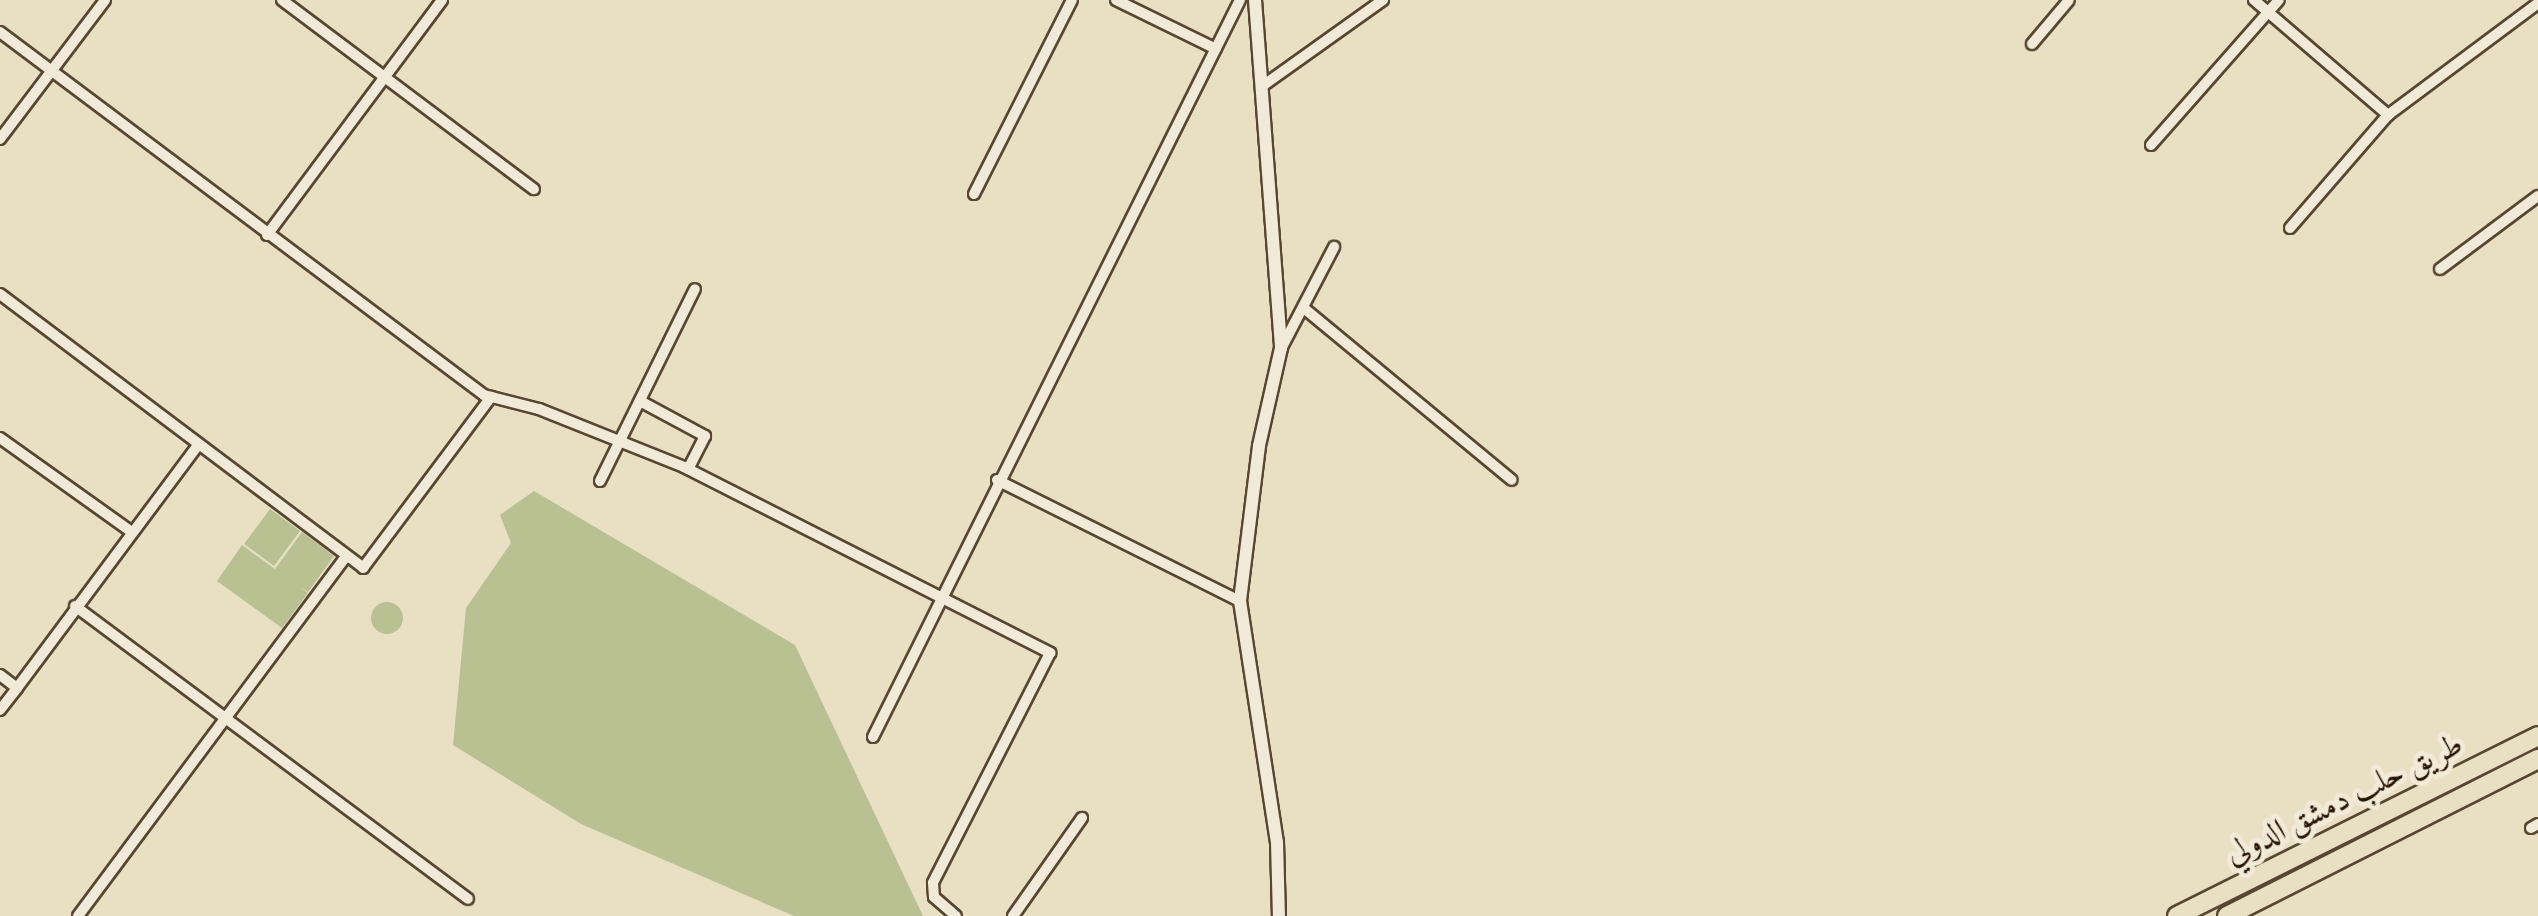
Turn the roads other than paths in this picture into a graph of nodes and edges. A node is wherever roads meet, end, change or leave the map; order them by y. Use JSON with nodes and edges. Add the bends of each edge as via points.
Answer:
{"nodes":[{"id":1,"x":105,"y":0,"type":"edge"},
{"id":2,"x":282,"y":0,"type":"edge"},
{"id":3,"x":442,"y":0,"type":"edge"},
{"id":4,"x":1072,"y":0,"type":"edge"},
{"id":5,"x":1116,"y":0,"type":"edge"},
{"id":6,"x":1240,"y":0,"type":"edge"},
{"id":7,"x":1254,"y":0,"type":"edge"},
{"id":8,"x":1384,"y":0,"type":"edge"},
{"id":9,"x":2069,"y":0,"type":"edge"},
{"id":10,"x":2254,"y":0,"type":"edge"},
{"id":11,"x":2280,"y":0,"type":"edge"},
{"id":12,"x":1131,"y":3,"type":"edge"},
{"id":13,"x":2538,"y":3,"type":"edge"},
{"id":14,"x":2266,"y":10,"type":"junction"},
{"id":15,"x":0,"y":32,"type":"edge"},
{"id":16,"x":2032,"y":44,"type":"dead end"},
{"id":17,"x":1216,"y":48,"type":"junction"},
{"id":18,"x":52,"y":71,"type":"junction"},
{"id":19,"x":385,"y":78,"type":"junction"},
{"id":20,"x":1262,"y":87,"type":"junction"},
{"id":21,"x":2388,"y":114,"type":"junction"},
{"id":22,"x":0,"y":139,"type":"edge"},
{"id":23,"x":2150,"y":145,"type":"dead end"},
{"id":24,"x":534,"y":189,"type":"dead end"},
{"id":25,"x":974,"y":194,"type":"dead end"},
{"id":26,"x":2538,"y":196,"type":"edge"},
{"id":27,"x":2290,"y":228,"type":"dead end"},
{"id":28,"x":267,"y":234,"type":"junction"},
{"id":29,"x":1334,"y":247,"type":"dead end"},
{"id":30,"x":2440,"y":269,"type":"dead end"},
{"id":31,"x":695,"y":289,"type":"dead end"},
{"id":32,"x":0,"y":294,"type":"edge"},
{"id":33,"x":1305,"y":310,"type":"junction"},
{"id":34,"x":1281,"y":348,"type":"junction"},
{"id":35,"x":491,"y":397,"type":"junction"},
{"id":36,"x":640,"y":401,"type":"junction"},
{"id":37,"x":0,"y":438,"type":"edge"},
{"id":38,"x":620,"y":441,"type":"junction"},
{"id":39,"x":199,"y":444,"type":"junction"},
{"id":40,"x":688,"y":469,"type":"junction"},
{"id":41,"x":998,"y":480,"type":"junction"},
{"id":42,"x":1512,"y":480,"type":"dead end"},
{"id":43,"x":600,"y":481,"type":"dead end"},
{"id":44,"x":132,"y":532,"type":"junction"},
{"id":45,"x":346,"y":556,"type":"junction"},
{"id":46,"x":941,"y":596,"type":"junction"},
{"id":47,"x":1240,"y":601,"type":"junction"},
{"id":48,"x":76,"y":606,"type":"junction"},
{"id":49,"x":0,"y":675,"type":"edge"},
{"id":50,"x":17,"y":688,"type":"junction"},
{"id":51,"x":0,"y":710,"type":"edge"},
{"id":52,"x":227,"y":716,"type":"junction"},
{"id":53,"x":2538,"y":736,"type":"edge"},
{"id":54,"x":873,"y":737,"type":"dead end"},
{"id":55,"x":2538,"y":759,"type":"edge"},
{"id":56,"x":1082,"y":818,"type":"dead end"},
{"id":57,"x":468,"y":899,"type":"dead end"},
{"id":58,"x":78,"y":916,"type":"edge"},
{"id":59,"x":956,"y":916,"type":"edge"},
{"id":60,"x":1013,"y":916,"type":"edge"},
{"id":61,"x":1279,"y":916,"type":"edge"},
{"id":62,"x":2178,"y":916,"type":"edge"},
{"id":63,"x":2227,"y":916,"type":"edge"}],
"edges":[{"from":1,"to":18,"type":"street"},
{"from":2,"to":19,"type":"street"},
{"from":3,"to":19,"type":"street"},
{"from":4,"to":25,"type":"street"},
{"from":5,"to":12,"type":"street"},
{"from":6,"to":17,"type":"street"},
{"from":7,"to":20,"type":"street"},
{"from":8,"to":20,"type":"street"},
{"from":9,"to":16,"type":"street"},
{"from":10,"to":14,"type":"street"},
{"from":11,"to":14,"type":"street"},
{"from":12,"to":17,"type":"street"},
{"from":13,"to":21,"type":"street"},
{"from":14,"to":21,"type":"street"},
{"from":14,"to":23,"type":"street"},
{"from":15,"to":18,"type":"street"},
{"from":17,"to":41,"type":"street"},
{"from":18,"to":22,"type":"street"},
{"from":18,"to":28,"type":"street"},
{"from":19,"to":24,"type":"street"},
{"from":19,"to":28,"type":"street"},
{"from":20,"to":34,"type":"street"},
{"from":21,"to":27,"type":"street"},
{"from":26,"to":30,"type":"street"},
{"from":28,"to":35,"type":"street"},
{"from":29,"to":33,"type":"street"},
{"from":31,"to":36,"type":"street"},
{"from":32,"to":39,"type":"street"},
{"from":33,"to":34,"type":"street"},
{"from":33,"to":42,"type":"street"},
{"from":34,"to":47,"type":"street","via":[[1259,446]]},
{"from":35,"to":38,"type":"street"},
{"from":35,"to":45,"type":"street","via":[[363,568]]},
{"from":36,"to":38,"type":"street"},
{"from":36,"to":40,"type":"street","via":[[705,436]]},
{"from":37,"to":44,"type":"street"},
{"from":38,"to":40,"type":"street"},
{"from":38,"to":43,"type":"street"},
{"from":39,"to":44,"type":"street"},
{"from":39,"to":45,"type":"street"},
{"from":40,"to":46,"type":"street"},
{"from":41,"to":46,"type":"street"},
{"from":41,"to":47,"type":"street"},
{"from":44,"to":48,"type":"street"},
{"from":45,"to":52,"type":"street"},
{"from":46,"to":54,"type":"street"},
{"from":46,"to":59,"type":"street","via":[[1050,653],[933,883],[934,897]]},
{"from":47,"to":61,"type":"street","via":[[1276,842]]},
{"from":48,"to":50,"type":"street"},
{"from":48,"to":52,"type":"street"},
{"from":49,"to":50,"type":"street"},
{"from":50,"to":51,"type":"street"},
{"from":52,"to":57,"type":"street"},
{"from":52,"to":58,"type":"street"},
{"from":53,"to":62,"type":"highway","name":"طريق حلب دمشق الدولي"},
{"from":55,"to":63,"type":"highway","name":"طريق حلب دمشق الدولي"},
{"from":56,"to":60,"type":"street"}]}
